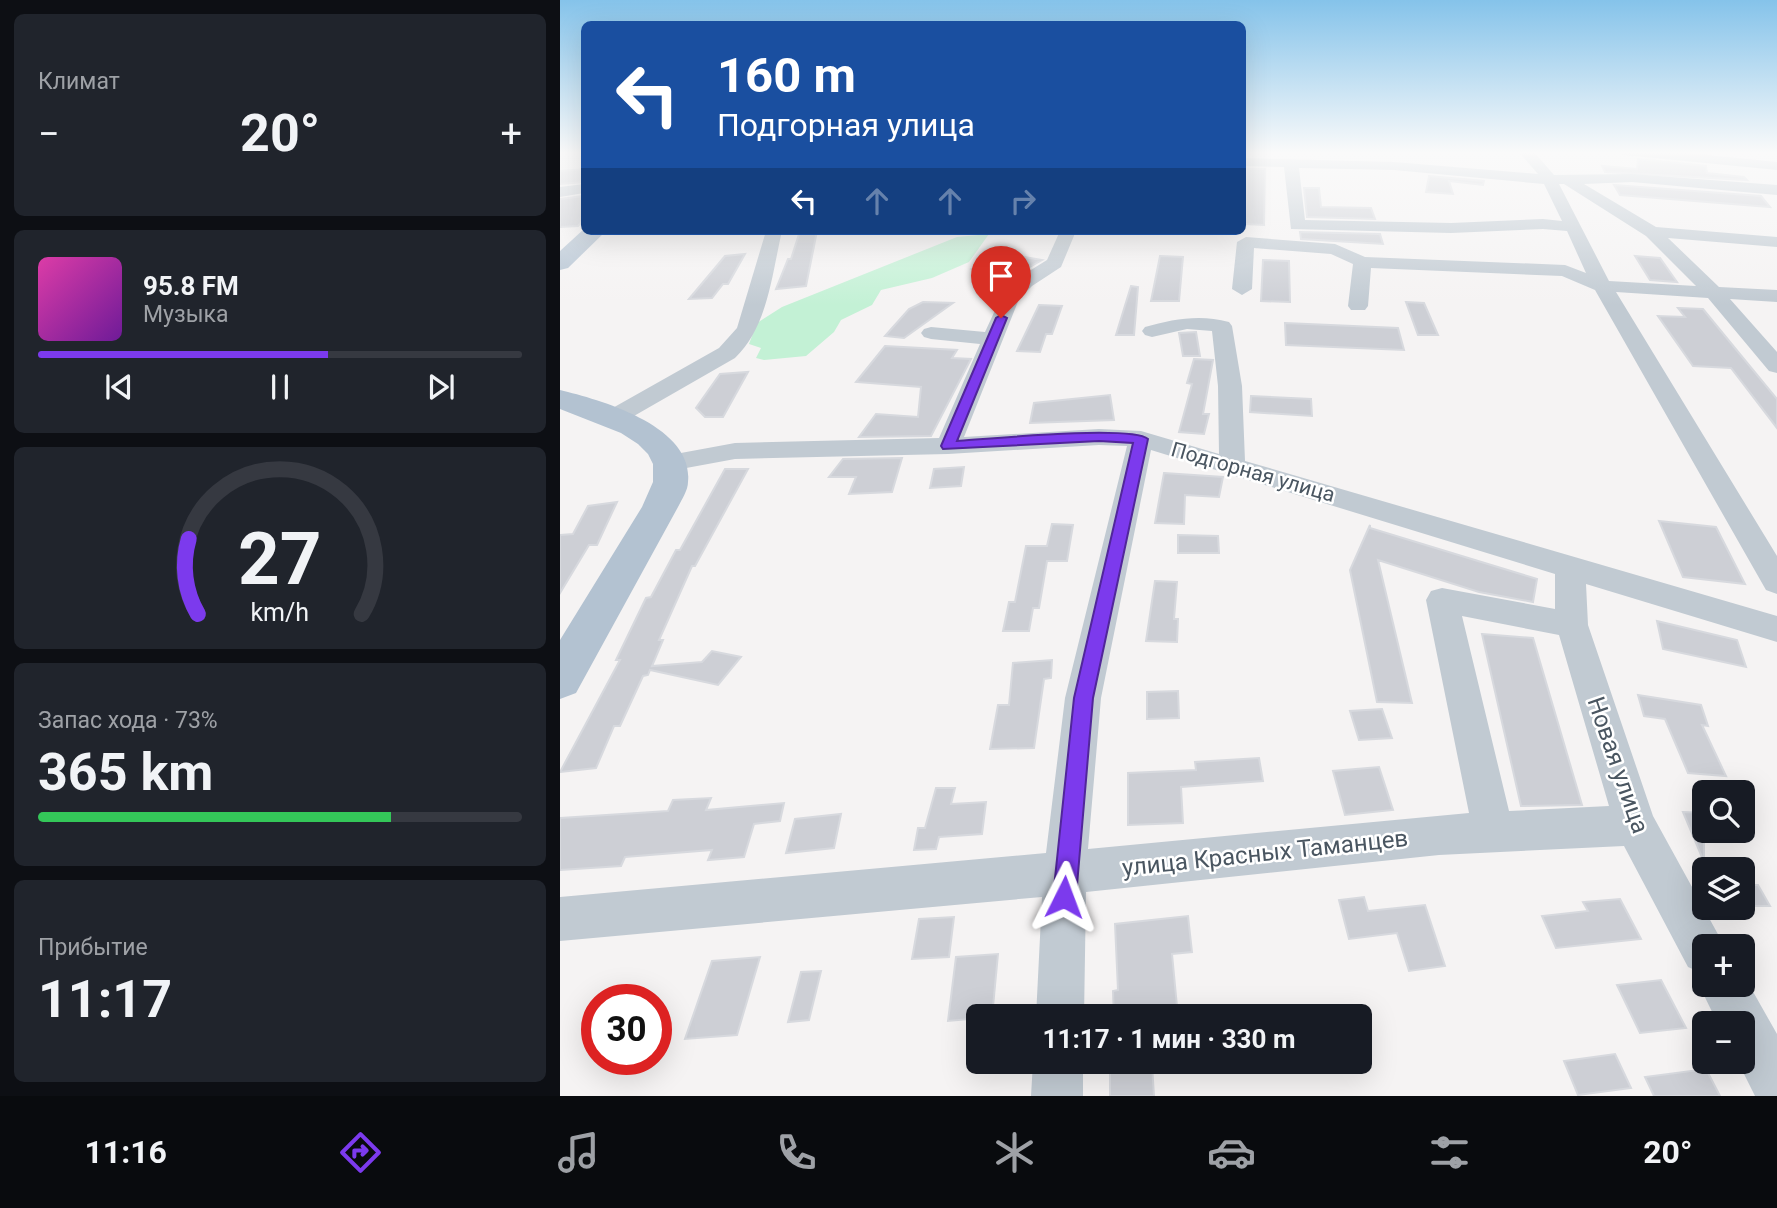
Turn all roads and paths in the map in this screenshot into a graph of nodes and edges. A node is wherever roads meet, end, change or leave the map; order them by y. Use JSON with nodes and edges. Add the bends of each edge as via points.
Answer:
{"nodes":[{"id":1,"x":1295,"y":202,"type":"edge"},
{"id":2,"x":1565,"y":202,"type":"edge"},
{"id":3,"x":1598,"y":202,"type":"edge"},
{"id":4,"x":1572,"y":227,"type":"junction"},
{"id":5,"x":1651,"y":232,"type":"junction"},
{"id":6,"x":591,"y":235,"type":"edge"},
{"id":7,"x":773,"y":235,"type":"edge"},
{"id":8,"x":1066,"y":235,"type":"edge"},
{"id":9,"x":1777,"y":242,"type":"edge"},
{"id":10,"x":560,"y":262,"type":"edge"},
{"id":11,"x":1362,"y":262,"type":"junction"},
{"id":12,"x":1602,"y":286,"type":"junction"},
{"id":13,"x":1242,"y":289,"type":"dead end"},
{"id":14,"x":1714,"y":293,"type":"junction"},
{"id":15,"x":1777,"y":296,"type":"edge"},
{"id":16,"x":1358,"y":306,"type":"dead end"},
{"id":17,"x":1153,"y":331,"type":"dead end"},
{"id":18,"x":931,"y":333,"type":"dead end"},
{"id":19,"x":993,"y":339,"type":"junction"},
{"id":20,"x":1777,"y":366,"type":"edge"},
{"id":21,"x":560,"y":398,"type":"edge"},
{"id":22,"x":611,"y":419,"type":"junction"},
{"id":23,"x":1141,"y":439,"type":"junction"},
{"id":24,"x":948,"y":446,"type":"junction"},
{"id":25,"x":670,"y":463,"type":"junction"},
{"id":26,"x":1232,"y":466,"type":"junction"},
{"id":27,"x":1570,"y":566,"type":"junction"},
{"id":28,"x":1777,"y":582,"type":"edge"},
{"id":29,"x":1572,"y":625,"type":"junction"},
{"id":30,"x":1777,"y":629,"type":"edge"},
{"id":31,"x":560,"y":680,"type":"edge"},
{"id":32,"x":1635,"y":825,"type":"junction"},
{"id":33,"x":1493,"y":832,"type":"junction"},
{"id":34,"x":1065,"y":873,"type":"junction"},
{"id":35,"x":560,"y":919,"type":"edge"},
{"id":36,"x":1695,"y":934,"type":"edge"},
{"id":37,"x":1730,"y":997,"type":"edge"},
{"id":38,"x":1060,"y":1004,"type":"edge"},
{"id":39,"x":1058,"y":1074,"type":"edge"},
{"id":40,"x":1777,"y":1084,"type":"edge"},
{"id":41,"x":1057,"y":1096,"type":"edge"}],
"edges":[{"from":1,"to":4,"type":"street","via":[[1297,225]]},
{"from":2,"to":4,"type":"street"},
{"from":3,"to":5,"type":"street"},
{"from":4,"to":12,"type":"street"},
{"from":5,"to":9,"type":"street"},
{"from":5,"to":14,"type":"street"},
{"from":6,"to":10,"type":"main road"},
{"from":7,"to":22,"type":"street","via":[[739,342],[727,354]]},
{"from":8,"to":19,"type":"street","via":[[1055,263],[1010,297]]},
{"from":11,"to":12,"type":"street","via":[[1565,271]]},
{"from":11,"to":13,"type":"street","via":[[1335,249],[1246,242]]},
{"from":11,"to":16,"type":"street"},
{"from":12,"to":14,"type":"street"},
{"from":12,"to":28,"type":"street"},
{"from":14,"to":15,"type":"street"},
{"from":14,"to":20,"type":"street"},
{"from":17,"to":26,"type":"street","via":[[1187,323],[1222,326],[1230,386]]},
{"from":18,"to":19,"type":"street"},
{"from":19,"to":24,"type":"street"},
{"from":21,"to":22,"type":"main road"},
{"from":22,"to":25,"type":"main road","via":[[661,443]]},
{"from":23,"to":24,"type":"street","name":"Подгорная улица","via":[[1099,437]]},
{"from":23,"to":26,"type":"street","name":"Подгорная улица"},
{"from":23,"to":34,"type":"street","via":[[1083,698]]},
{"from":24,"to":25,"type":"street","name":"Подгорная улица","via":[[736,451]]},
{"from":25,"to":31,"type":"main road","via":[[671,482],[660,507]]},
{"from":26,"to":27,"type":"street","name":"Подгорная улица"},
{"from":27,"to":29,"type":"street","name":"Новая улица"},
{"from":27,"to":30,"type":"street","name":"Подгорная улица"},
{"from":29,"to":32,"type":"street","name":"Новая улица"},
{"from":29,"to":33,"type":"street","via":[[1442,600]]},
{"from":32,"to":33,"type":"street","name":"улица Красных Таманцев"},
{"from":32,"to":36,"type":"street","name":"Новая улица"},
{"from":33,"to":34,"type":"street","name":"улица Красных Таманцев"},
{"from":34,"to":35,"type":"street","name":"улица Красных Таманцев"},
{"from":34,"to":38,"type":"street"},
{"from":37,"to":40,"type":"street"},
{"from":39,"to":41,"type":"street"}]}
